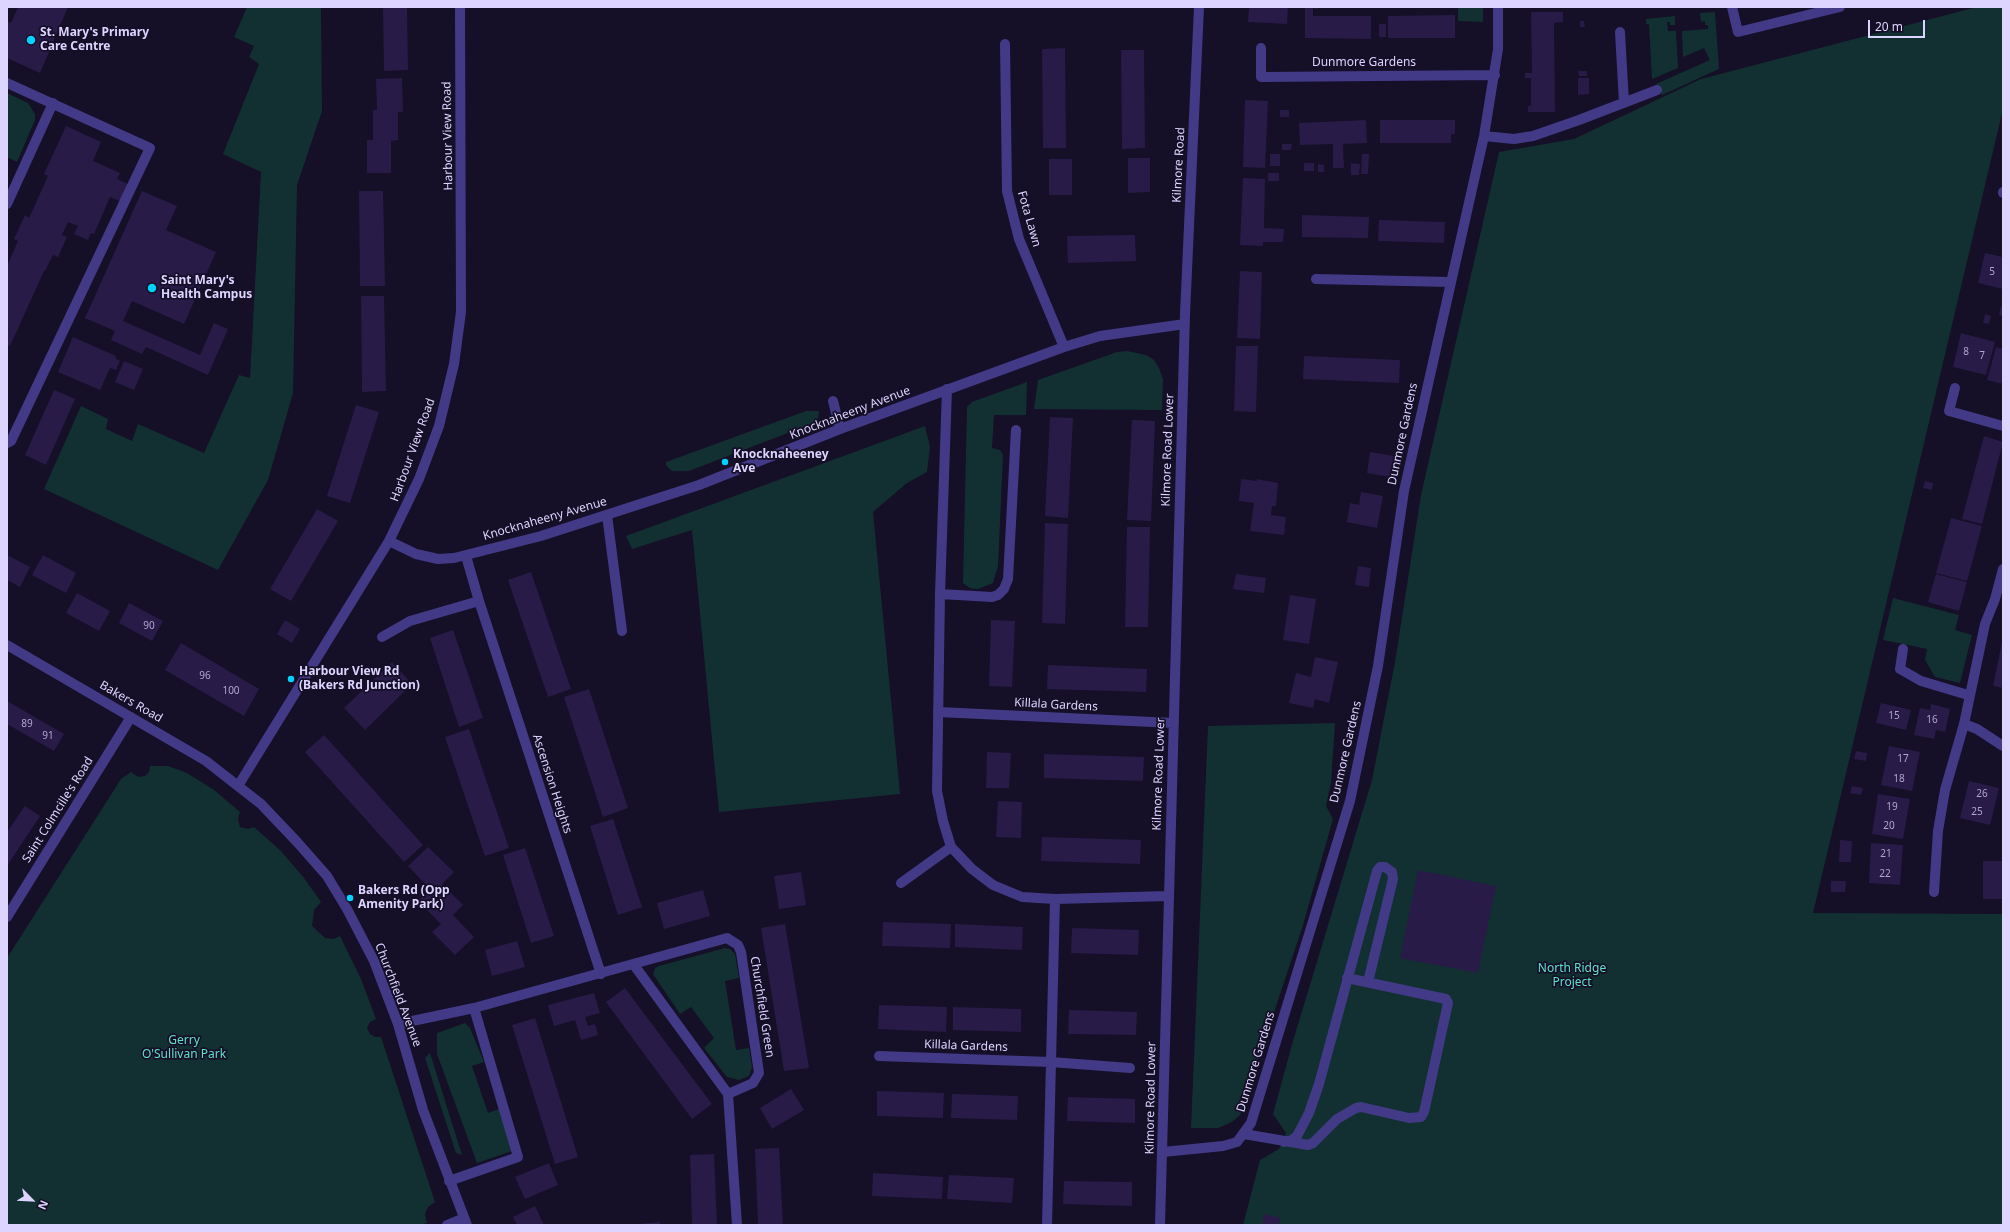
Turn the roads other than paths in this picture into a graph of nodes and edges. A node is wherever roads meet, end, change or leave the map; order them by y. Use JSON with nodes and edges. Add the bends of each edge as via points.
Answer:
{"nodes":[{"id":1,"x":460,"y":7,"type":"edge"},
{"id":2,"x":1199,"y":7,"type":"edge"},
{"id":3,"x":1498,"y":7,"type":"edge"},
{"id":4,"x":1732,"y":7,"type":"edge"},
{"id":5,"x":1840,"y":7,"type":"edge"},
{"id":6,"x":1620,"y":32,"type":"dead end"},
{"id":7,"x":1005,"y":44,"type":"dead end"},
{"id":8,"x":1261,"y":48,"type":"dead end"},
{"id":9,"x":1495,"y":75,"type":"junction"},
{"id":10,"x":7,"y":83,"type":"edge"},
{"id":11,"x":1657,"y":90,"type":"dead end"},
{"id":12,"x":1624,"y":103,"type":"junction"},
{"id":13,"x":53,"y":104,"type":"junction"},
{"id":14,"x":1484,"y":136,"type":"junction"},
{"id":15,"x":7,"y":204,"type":"edge"},
{"id":16,"x":1316,"y":279,"type":"dead end"},
{"id":17,"x":1450,"y":282,"type":"junction"},
{"id":18,"x":1185,"y":324,"type":"junction"},
{"id":19,"x":1064,"y":347,"type":"junction"},
{"id":20,"x":1955,"y":388,"type":"dead end"},
{"id":21,"x":947,"y":389,"type":"junction"},
{"id":22,"x":833,"y":401,"type":"dead end"},
{"id":23,"x":2003,"y":426,"type":"edge"},
{"id":24,"x":840,"y":429,"type":"junction"},
{"id":25,"x":1016,"y":430,"type":"dead end"},
{"id":26,"x":7,"y":443,"type":"edge"},
{"id":27,"x":607,"y":515,"type":"junction"},
{"id":28,"x":389,"y":540,"type":"junction"},
{"id":29,"x":466,"y":556,"type":"junction"},
{"id":30,"x":2003,"y":569,"type":"edge"},
{"id":31,"x":940,"y":594,"type":"junction"},
{"id":32,"x":478,"y":601,"type":"junction"},
{"id":33,"x":622,"y":631,"type":"dead end"},
{"id":34,"x":382,"y":637,"type":"dead end"},
{"id":35,"x":7,"y":645,"type":"edge"},
{"id":36,"x":1903,"y":649,"type":"dead end"},
{"id":37,"x":1968,"y":695,"type":"junction"},
{"id":38,"x":938,"y":712,"type":"junction"},
{"id":39,"x":131,"y":717,"type":"junction"},
{"id":40,"x":1174,"y":723,"type":"junction"},
{"id":41,"x":1964,"y":724,"type":"junction"},
{"id":42,"x":2003,"y":746,"type":"edge"},
{"id":43,"x":238,"y":786,"type":"junction"},
{"id":44,"x":952,"y":846,"type":"junction"},
{"id":45,"x":901,"y":883,"type":"dead end"},
{"id":46,"x":1934,"y":892,"type":"dead end"},
{"id":47,"x":1169,"y":896,"type":"junction"},
{"id":48,"x":1055,"y":899,"type":"junction"},
{"id":49,"x":7,"y":917,"type":"edge"},
{"id":50,"x":634,"y":965,"type":"junction"},
{"id":51,"x":601,"y":974,"type":"junction"},
{"id":52,"x":1347,"y":978,"type":"junction"},
{"id":53,"x":1368,"y":982,"type":"junction"},
{"id":54,"x":474,"y":1008,"type":"junction"},
{"id":55,"x":398,"y":1024,"type":"junction"},
{"id":56,"x":880,"y":1056,"type":"dead end"},
{"id":57,"x":1051,"y":1062,"type":"junction"},
{"id":58,"x":1130,"y":1068,"type":"dead end"},
{"id":59,"x":728,"y":1094,"type":"junction"},
{"id":60,"x":1244,"y":1134,"type":"junction"},
{"id":61,"x":1284,"y":1142,"type":"junction"},
{"id":62,"x":1163,"y":1152,"type":"junction"},
{"id":63,"x":449,"y":1181,"type":"junction"},
{"id":64,"x":466,"y":1222,"type":"edge"},
{"id":65,"x":447,"y":1225,"type":"edge"},
{"id":66,"x":736,"y":1225,"type":"edge"},
{"id":67,"x":1047,"y":1225,"type":"edge"},
{"id":68,"x":1160,"y":1225,"type":"edge"}],
"edges":[{"from":1,"to":28,"type":"street","name":"Harbour View Road","via":[[462,282],[457,347],[439,426],[416,486]]},
{"from":2,"to":18,"type":"street","name":"Kilmore Road"},
{"from":3,"to":9,"type":"street","name":"Dunmore Gardens"},
{"from":4,"to":5,"type":"street","via":[[1738,32]]},
{"from":6,"to":12,"type":"street"},
{"from":7,"to":19,"type":"street","name":"Fota Lawn","via":[[1007,191],[1019,239]]},
{"from":8,"to":9,"type":"street","name":"Dunmore Gardens","via":[[1261,77]]},
{"from":9,"to":14,"type":"street","name":"Dunmore Gardens"},
{"from":10,"to":13,"type":"street"},
{"from":11,"to":12,"type":"street"},
{"from":12,"to":14,"type":"street","via":[[1526,138]]},
{"from":13,"to":15,"type":"street"},
{"from":13,"to":26,"type":"street","via":[[150,148],[11,441]]},
{"from":14,"to":17,"type":"street","name":"Dunmore Gardens"},
{"from":16,"to":17,"type":"street"},
{"from":17,"to":60,"type":"street","name":"Dunmore Gardens","via":[[1404,491],[1378,666],[1350,801],[1256,1112]]},
{"from":18,"to":19,"type":"street","name":"Knocknaheeny Avenue","via":[[1100,336]]},
{"from":18,"to":40,"type":"street","name":"Kilmore Road Lower"},
{"from":19,"to":21,"type":"street","name":"Knocknaheeny Avenue"},
{"from":20,"to":23,"type":"street","via":[[1950,411]]},
{"from":21,"to":24,"type":"street","name":"Knocknaheeny Avenue"},
{"from":21,"to":31,"type":"street"},
{"from":22,"to":24,"type":"street"},
{"from":24,"to":27,"type":"street","name":"Knocknaheeny Avenue","via":[[698,485]]},
{"from":25,"to":31,"type":"street","via":[[1008,579],[1004,589],[992,597]]},
{"from":27,"to":29,"type":"street","name":"Knocknaheeny Avenue"},
{"from":27,"to":33,"type":"street"},
{"from":28,"to":29,"type":"street","name":"Knocknaheeny Avenue","via":[[432,559]]},
{"from":28,"to":43,"type":"street","name":"Harbour View Road"},
{"from":29,"to":32,"type":"street","name":"Ascension Heights"},
{"from":30,"to":37,"type":"street","via":[[1985,624]]},
{"from":31,"to":38,"type":"street"},
{"from":32,"to":34,"type":"street","via":[[410,622]]},
{"from":32,"to":51,"type":"street","name":"Ascension Heights"},
{"from":35,"to":39,"type":"street","name":"Bakers Road"},
{"from":36,"to":37,"type":"street","via":[[1900,669],[1921,681]]},
{"from":37,"to":41,"type":"street"},
{"from":38,"to":40,"type":"street","name":"Killala Gardens"},
{"from":38,"to":44,"type":"street","via":[[937,791],[943,821]]},
{"from":39,"to":43,"type":"street","name":"Bakers Road","via":[[206,761]]},
{"from":39,"to":49,"type":"street","name":"Saint Colmcille's Road"},
{"from":40,"to":47,"type":"street","name":"Kilmore Road Lower"},
{"from":41,"to":42,"type":"street","via":[[1977,728]]},
{"from":41,"to":46,"type":"street","via":[[1943,799]]},
{"from":43,"to":55,"type":"street","name":"Churchfield Avenue","via":[[261,804],[327,876],[374,961]]},
{"from":44,"to":45,"type":"street"},
{"from":44,"to":48,"type":"street","via":[[972,869],[993,885],[1022,897]]},
{"from":47,"to":48,"type":"street"},
{"from":47,"to":62,"type":"street","name":"Kilmore Road Lower"},
{"from":48,"to":57,"type":"street"},
{"from":50,"to":51,"type":"street","name":"Churchfield Green"},
{"from":50,"to":59,"type":"street"},
{"from":50,"to":59,"type":"street","name":"Churchfield Green","via":[[727,938],[738,945],[759,1073],[753,1083]]},
{"from":51,"to":54,"type":"street","name":"Churchfield Green"},
{"from":52,"to":53,"type":"street"},
{"from":52,"to":53,"type":"street","via":[[1377,871],[1380,867],[1385,867],[1392,872],[1392,879]]},
{"from":52,"to":61,"type":"street","via":[[1309,1113],[1297,1136]]},
{"from":53,"to":61,"type":"street","via":[[1446,999],[1448,1004],[1424,1112],[1421,1117],[1416,1118],[1356,1108],[1337,1119],[1313,1143],[1302,1145]]},
{"from":54,"to":55,"type":"street","name":"Churchfield Green"},
{"from":54,"to":63,"type":"street","via":[[518,1157]]},
{"from":55,"to":63,"type":"street","name":"Churchfield Avenue","via":[[423,1110]]},
{"from":56,"to":57,"type":"street","name":"Killala Gardens"},
{"from":57,"to":58,"type":"street","name":"Killala Gardens"},
{"from":57,"to":67,"type":"street"},
{"from":59,"to":66,"type":"street"},
{"from":60,"to":61,"type":"street"},
{"from":60,"to":62,"type":"street","name":"Dunmore Gardens","via":[[1237,1142],[1223,1146]]},
{"from":62,"to":68,"type":"street","name":"Kilmore Road Lower"},
{"from":63,"to":64,"type":"street","name":"Churchfield Avenue"},
{"from":64,"to":65,"type":"street"}]}
